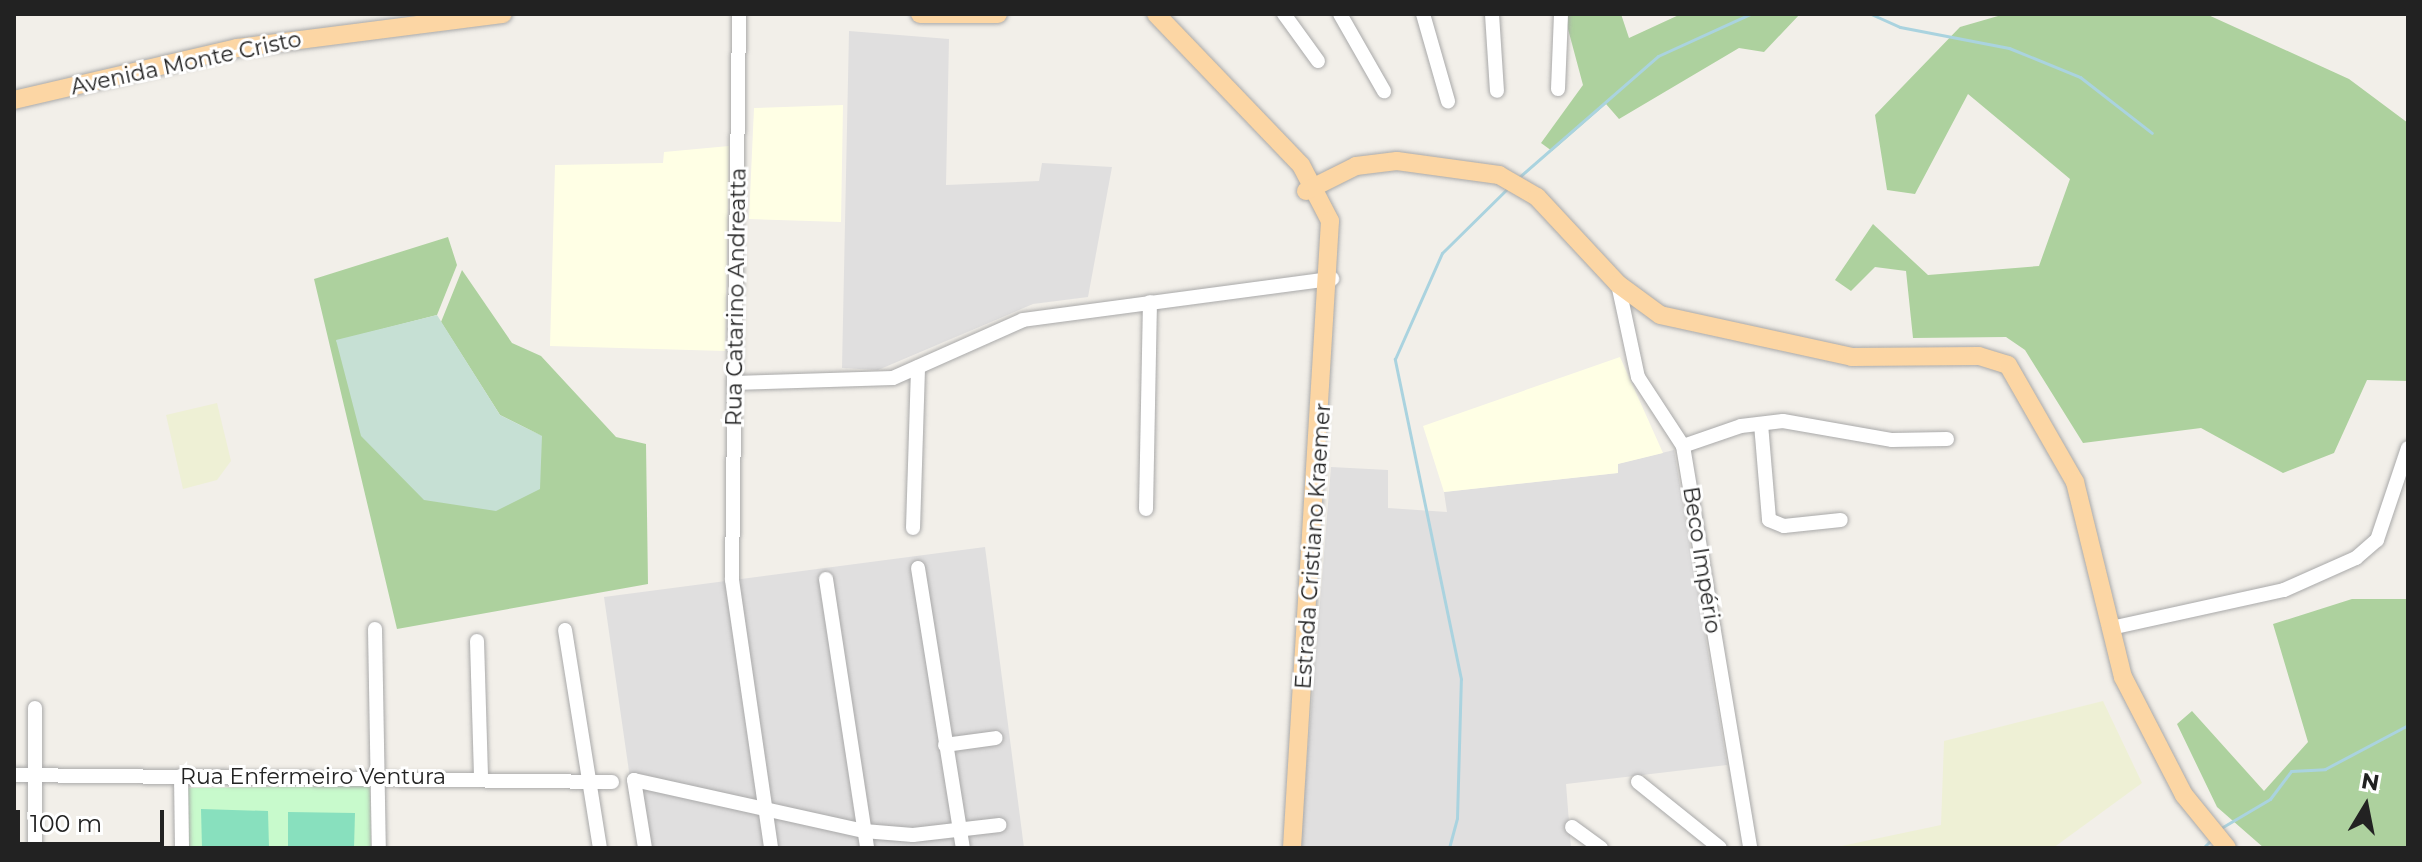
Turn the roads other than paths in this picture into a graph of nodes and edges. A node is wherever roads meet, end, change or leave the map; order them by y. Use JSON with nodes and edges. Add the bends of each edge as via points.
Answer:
{"nodes":[{"id":1,"x":503,"y":14,"type":"edge"},
{"id":2,"x":739,"y":14,"type":"edge"},
{"id":3,"x":998,"y":14,"type":"edge"},
{"id":4,"x":1156,"y":14,"type":"edge"},
{"id":5,"x":1284,"y":14,"type":"edge"},
{"id":6,"x":1340,"y":14,"type":"edge"},
{"id":7,"x":1423,"y":14,"type":"edge"},
{"id":8,"x":1492,"y":14,"type":"edge"},
{"id":9,"x":1561,"y":14,"type":"edge"},
{"id":10,"x":929,"y":15,"type":"edge"},
{"id":11,"x":1318,"y":61,"type":"dead end"},
{"id":12,"x":1558,"y":89,"type":"dead end"},
{"id":13,"x":1384,"y":91,"type":"dead end"},
{"id":14,"x":1497,"y":91,"type":"dead end"},
{"id":15,"x":14,"y":100,"type":"edge"},
{"id":16,"x":1448,"y":101,"type":"dead end"},
{"id":17,"x":1243,"y":106,"type":"junction"},
{"id":18,"x":1301,"y":165,"type":"junction"},
{"id":19,"x":1348,"y":169,"type":"junction"},
{"id":20,"x":1311,"y":188,"type":"junction"},
{"id":21,"x":1330,"y":221,"type":"junction"},
{"id":22,"x":1329,"y":244,"type":"junction"},
{"id":23,"x":1332,"y":279,"type":"junction"},
{"id":24,"x":1618,"y":284,"type":"junction"},
{"id":25,"x":1150,"y":302,"type":"junction"},
{"id":26,"x":918,"y":367,"type":"junction"},
{"id":27,"x":734,"y":383,"type":"junction"},
{"id":28,"x":1761,"y":424,"type":"junction"},
{"id":29,"x":1947,"y":439,"type":"dead end"},
{"id":30,"x":1683,"y":446,"type":"junction"},
{"id":31,"x":2408,"y":448,"type":"edge"},
{"id":32,"x":1146,"y":509,"type":"dead end"},
{"id":33,"x":1841,"y":520,"type":"dead end"},
{"id":34,"x":913,"y":528,"type":"dead end"},
{"id":35,"x":918,"y":568,"type":"dead end"},
{"id":36,"x":826,"y":579,"type":"dead end"},
{"id":37,"x":2111,"y":628,"type":"junction"},
{"id":38,"x":375,"y":629,"type":"dead end"},
{"id":39,"x":565,"y":630,"type":"dead end"},
{"id":40,"x":477,"y":641,"type":"dead end"},
{"id":41,"x":35,"y":708,"type":"dead end"},
{"id":42,"x":996,"y":738,"type":"dead end"},
{"id":43,"x":945,"y":745,"type":"junction"},
{"id":44,"x":14,"y":775,"type":"edge"},
{"id":45,"x":34,"y":775,"type":"junction"},
{"id":46,"x":181,"y":776,"type":"junction"},
{"id":47,"x":378,"y":777,"type":"junction"},
{"id":48,"x":481,"y":778,"type":"junction"},
{"id":49,"x":584,"y":781,"type":"junction"},
{"id":50,"x":612,"y":782,"type":"dead end"},
{"id":51,"x":1638,"y":782,"type":"dead end"},
{"id":52,"x":765,"y":808,"type":"junction"},
{"id":53,"x":999,"y":825,"type":"dead end"},
{"id":54,"x":1572,"y":827,"type":"dead end"},
{"id":55,"x":960,"y":829,"type":"junction"},
{"id":56,"x":864,"y":831,"type":"junction"},
{"id":57,"x":2226,"y":847,"type":"edge"},
{"id":58,"x":35,"y":848,"type":"edge"},
{"id":59,"x":182,"y":848,"type":"edge"},
{"id":60,"x":379,"y":848,"type":"edge"},
{"id":61,"x":600,"y":848,"type":"edge"},
{"id":62,"x":645,"y":848,"type":"edge"},
{"id":63,"x":771,"y":848,"type":"edge"},
{"id":64,"x":867,"y":848,"type":"edge"},
{"id":65,"x":963,"y":848,"type":"edge"},
{"id":66,"x":1292,"y":848,"type":"edge"},
{"id":67,"x":1601,"y":848,"type":"edge"},
{"id":68,"x":1720,"y":848,"type":"edge"},
{"id":69,"x":1750,"y":848,"type":"edge"}],
"edges":[{"from":1,"to":15,"type":"main road","name":"Avenida Monte Cristo","via":[[237,48]]},
{"from":2,"to":27,"type":"street","name":"Rua Catarino Andreatta"},
{"from":3,"to":10,"type":"main road"},
{"from":4,"to":17,"type":"main road","name":"Estrada Cristiano Kraemer"},
{"from":5,"to":11,"type":"street"},
{"from":6,"to":13,"type":"street"},
{"from":7,"to":16,"type":"street"},
{"from":8,"to":14,"type":"street"},
{"from":9,"to":12,"type":"street"},
{"from":17,"to":18,"type":"main road","name":"Estrada Cristiano Kraemer"},
{"from":17,"to":20,"type":"main road","name":"Estrada Cristiano Kraemer"},
{"from":18,"to":19,"type":"main road"},
{"from":18,"to":20,"type":"main road","name":"Estrada Cristiano Kraemer"},
{"from":19,"to":20,"type":"main road"},
{"from":19,"to":21,"type":"main road"},
{"from":19,"to":24,"type":"main road","via":[[1397,161],[1499,175],[1537,197]]},
{"from":20,"to":21,"type":"main road","name":"Estrada Cristiano Kraemer"},
{"from":20,"to":22,"type":"main road","name":"Estrada Cristiano Kraemer"},
{"from":21,"to":22,"type":"main road","name":"Estrada Cristiano Kraemer"},
{"from":22,"to":23,"type":"main road","name":"Estrada Cristiano Kraemer"},
{"from":23,"to":25,"type":"street"},
{"from":23,"to":66,"type":"main road","name":"Estrada Cristiano Kraemer"},
{"from":24,"to":30,"type":"street","name":"Beco Império","via":[[1638,377]]},
{"from":24,"to":37,"type":"main road","via":[[1660,315],[1771,343],[1852,357],[1979,356],[2008,365],[2075,482]]},
{"from":25,"to":26,"type":"street","via":[[1023,320]]},
{"from":25,"to":32,"type":"street"},
{"from":26,"to":27,"type":"street","via":[[893,378]]},
{"from":26,"to":34,"type":"street"},
{"from":27,"to":52,"type":"street","name":"Rua Catarino Andreatta","via":[[732,580]]},
{"from":28,"to":29,"type":"street","via":[[1892,440]]},
{"from":28,"to":30,"type":"street"},
{"from":28,"to":33,"type":"street","via":[[1769,520],[1784,526]]},
{"from":30,"to":69,"type":"street","name":"Beco Império"},
{"from":31,"to":37,"type":"street","via":[[2377,540],[2356,558],[2284,590]]},
{"from":35,"to":43,"type":"street"},
{"from":36,"to":56,"type":"street"},
{"from":37,"to":57,"type":"main road","via":[[2123,677],[2207,827]]},
{"from":38,"to":47,"type":"street"},
{"from":39,"to":49,"type":"street"},
{"from":40,"to":48,"type":"street"},
{"from":41,"to":45,"type":"street"},
{"from":42,"to":43,"type":"street"},
{"from":43,"to":55,"type":"street"},
{"from":44,"to":45,"type":"street","name":"Rua Enfermeiro Ventura"},
{"from":45,"to":46,"type":"street","name":"Rua Enfermeiro Ventura"},
{"from":45,"to":58,"type":"street"},
{"from":46,"to":47,"type":"street","name":"Rua Enfermeiro Ventura"},
{"from":46,"to":59,"type":"street"},
{"from":47,"to":48,"type":"street","name":"Rua Enfermeiro Ventura"},
{"from":47,"to":60,"type":"street"},
{"from":48,"to":49,"type":"street","name":"Rua Enfermeiro Ventura"},
{"from":49,"to":50,"type":"street","name":"Rua Enfermeiro Ventura"},
{"from":49,"to":61,"type":"street"},
{"from":51,"to":68,"type":"street"},
{"from":52,"to":56,"type":"street"},
{"from":52,"to":62,"type":"street","via":[[634,780]]},
{"from":52,"to":63,"type":"street","name":"Rua Catarino Andreatta"},
{"from":53,"to":55,"type":"street"},
{"from":54,"to":67,"type":"street"},
{"from":55,"to":56,"type":"street"},
{"from":55,"to":65,"type":"street"},
{"from":56,"to":64,"type":"street"}]}
